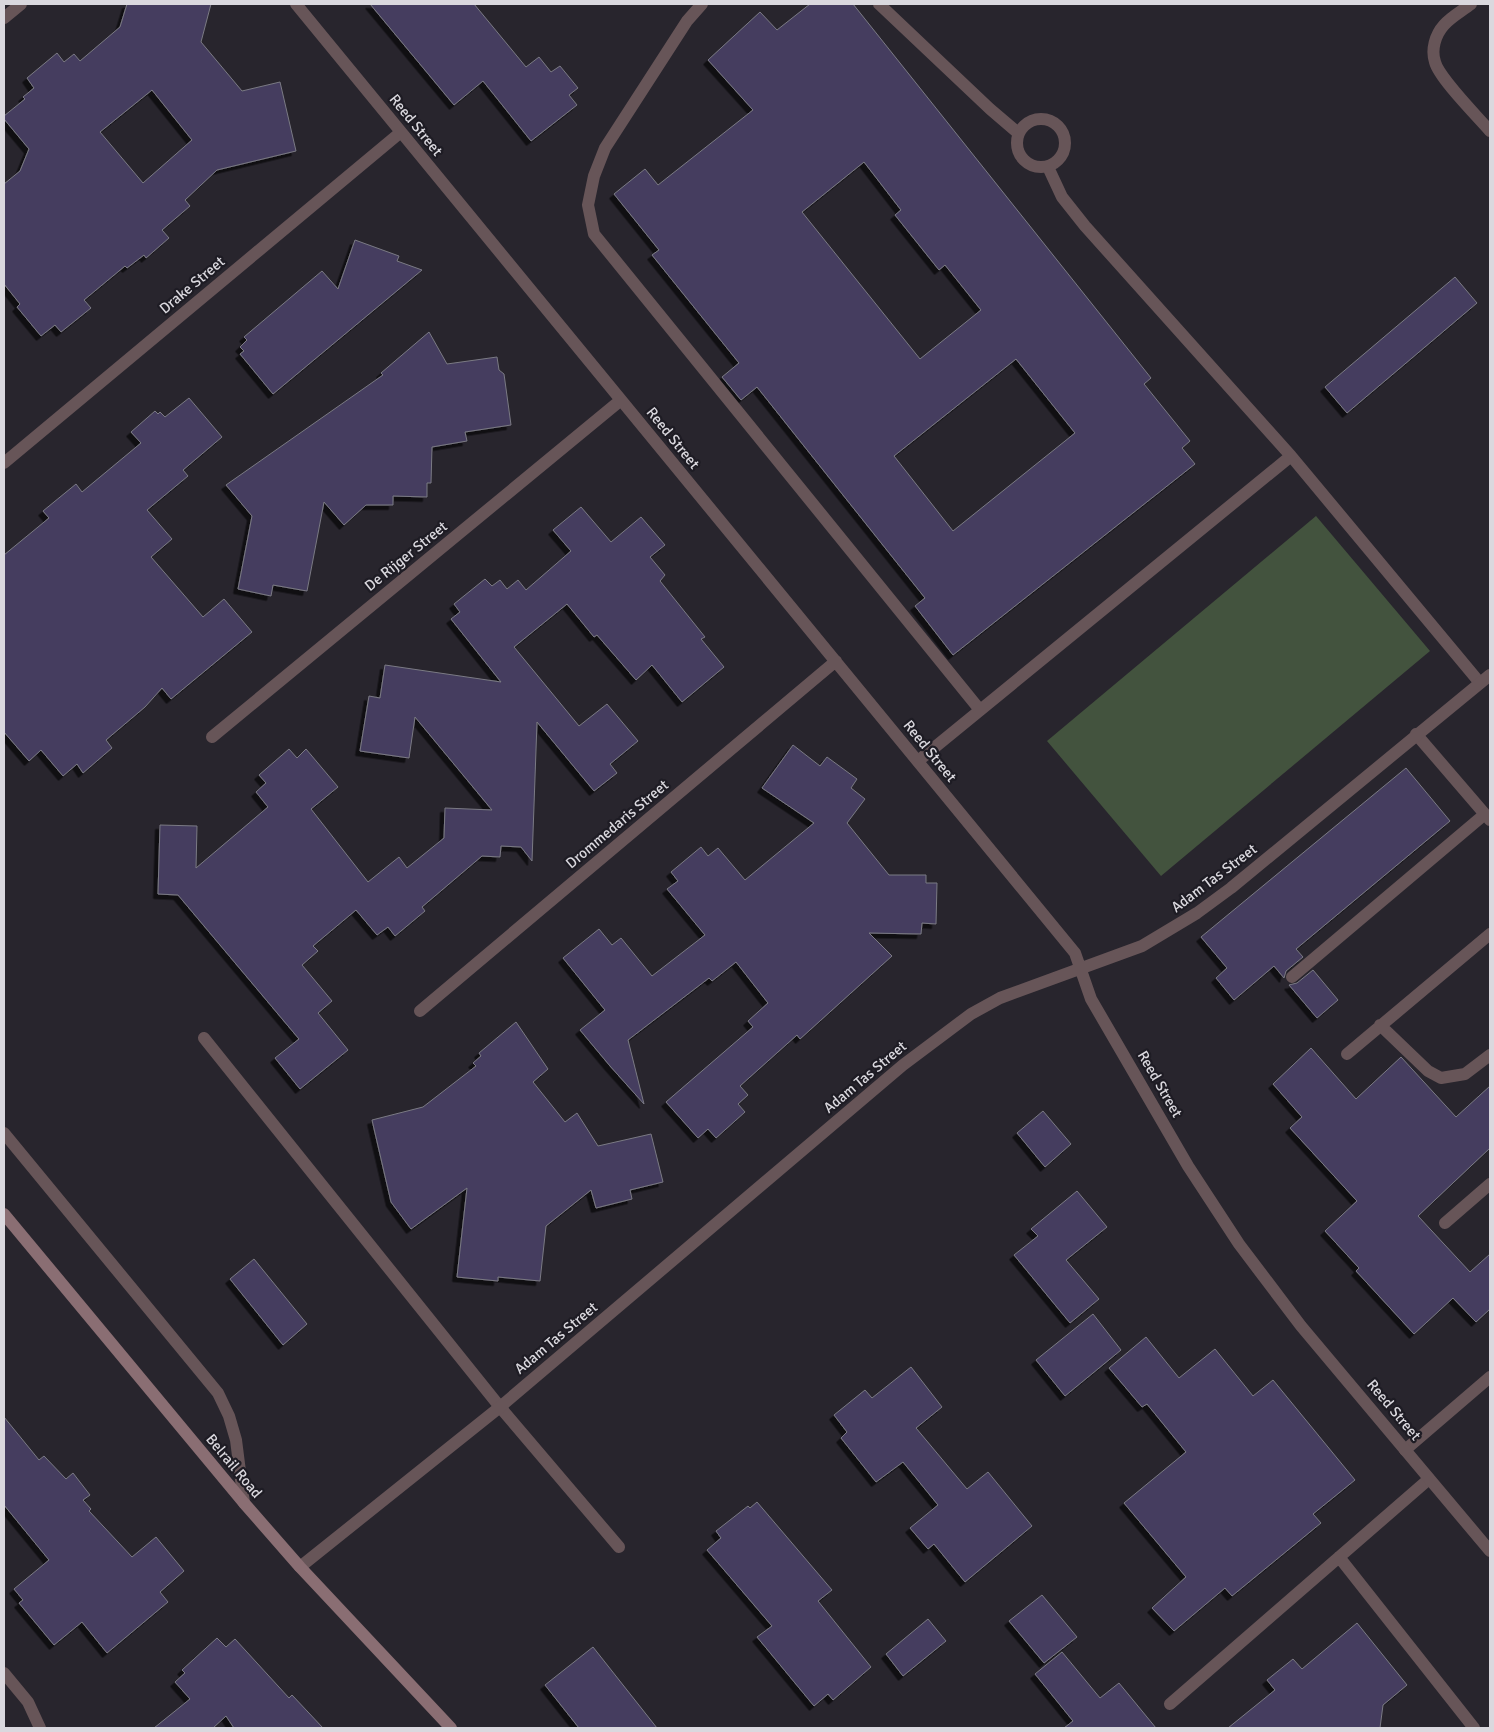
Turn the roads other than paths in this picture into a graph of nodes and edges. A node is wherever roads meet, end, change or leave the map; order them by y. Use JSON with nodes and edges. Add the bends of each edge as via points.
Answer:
{"nodes":[{"id":1,"x":21,"y":4,"type":"edge"},
{"id":2,"x":296,"y":4,"type":"edge"},
{"id":3,"x":702,"y":4,"type":"edge"},
{"id":4,"x":879,"y":4,"type":"edge"},
{"id":5,"x":1471,"y":4,"type":"edge"},
{"id":6,"x":4,"y":18,"type":"edge"},
{"id":7,"x":1490,"y":131,"type":"edge"},
{"id":8,"x":401,"y":132,"type":"junction"},
{"id":9,"x":1018,"y":133,"type":"junction"},
{"id":10,"x":1048,"y":167,"type":"junction"},
{"id":11,"x":621,"y":400,"type":"junction"},
{"id":12,"x":1291,"y":456,"type":"junction"},
{"id":13,"x":4,"y":463,"type":"edge"},
{"id":14,"x":836,"y":661,"type":"junction"},
{"id":15,"x":1485,"y":679,"type":"edge"},
{"id":16,"x":980,"y":710,"type":"junction"},
{"id":17,"x":1416,"y":734,"type":"junction"},
{"id":18,"x":212,"y":737,"type":"dead end"},
{"id":19,"x":918,"y":761,"type":"junction"},
{"id":20,"x":1488,"y":817,"type":"edge"},
{"id":21,"x":1490,"y":934,"type":"edge"},
{"id":22,"x":1080,"y":969,"type":"junction"},
{"id":23,"x":1292,"y":977,"type":"dead end"},
{"id":24,"x":420,"y":1011,"type":"dead end"},
{"id":25,"x":1380,"y":1026,"type":"junction"},
{"id":26,"x":204,"y":1038,"type":"dead end"},
{"id":27,"x":1346,"y":1054,"type":"dead end"},
{"id":28,"x":1490,"y":1055,"type":"edge"},
{"id":29,"x":4,"y":1133,"type":"edge"},
{"id":30,"x":1490,"y":1184,"type":"edge"},
{"id":31,"x":4,"y":1214,"type":"edge"},
{"id":32,"x":1445,"y":1223,"type":"dead end"},
{"id":33,"x":1490,"y":1377,"type":"edge"},
{"id":34,"x":500,"y":1407,"type":"junction"},
{"id":35,"x":1405,"y":1450,"type":"junction"},
{"id":36,"x":1430,"y":1479,"type":"junction"},
{"id":37,"x":244,"y":1503,"type":"junction"},
{"id":38,"x":619,"y":1547,"type":"dead end"},
{"id":39,"x":1490,"y":1551,"type":"edge"},
{"id":40,"x":1339,"y":1557,"type":"junction"},
{"id":41,"x":300,"y":1568,"type":"junction"},
{"id":42,"x":4,"y":1673,"type":"edge"},
{"id":43,"x":1170,"y":1704,"type":"dead end"},
{"id":44,"x":40,"y":1728,"type":"edge"},
{"id":45,"x":451,"y":1728,"type":"edge"},
{"id":46,"x":1474,"y":1728,"type":"edge"}],
"edges":[{"from":1,"to":6,"type":"street"},
{"from":2,"to":8,"type":"street","name":"Reed Street"},
{"from":3,"to":16,"type":"street","via":[[687,21],[605,148],[594,176],[588,205],[594,234]]},
{"from":4,"to":9,"type":"street"},
{"from":5,"to":7,"type":"street","via":[[1444,25],[1435,40],[1434,61],[1441,74]]},
{"from":8,"to":11,"type":"street","name":"Reed Street"},
{"from":8,"to":13,"type":"street","name":"Drake Street"},
{"from":9,"to":10,"type":"street","via":[[1016,144],[1026,163]]},
{"from":9,"to":10,"type":"street","via":[[1033,119],[1053,121],[1060,127],[1066,145],[1063,155]]},
{"from":10,"to":12,"type":"street","via":[[1062,197],[1085,226]]},
{"from":11,"to":14,"type":"street","name":"Reed Street"},
{"from":11,"to":18,"type":"street","name":"De Rijger Street"},
{"from":12,"to":15,"type":"street"},
{"from":12,"to":16,"type":"street"},
{"from":14,"to":19,"type":"street","name":"Reed Street"},
{"from":14,"to":24,"type":"street","name":"Drommedaris Street"},
{"from":15,"to":17,"type":"street","name":"Adam Tas Street"},
{"from":16,"to":19,"type":"street"},
{"from":17,"to":20,"type":"street"},
{"from":17,"to":22,"type":"street","name":"Adam Tas Street","via":[[1197,913],[1142,946]]},
{"from":19,"to":22,"type":"street","name":"Reed Street","via":[[1075,952]]},
{"from":20,"to":23,"type":"street"},
{"from":21,"to":25,"type":"street"},
{"from":22,"to":34,"type":"street","name":"Adam Tas Street","via":[[1000,998],[971,1014],[918,1053]]},
{"from":22,"to":35,"type":"street","name":"Reed Street","via":[[1091,999],[1188,1166],[1234,1236],[1270,1286]]},
{"from":25,"to":27,"type":"street"},
{"from":25,"to":28,"type":"street","via":[[1428,1071],[1441,1078],[1465,1074]]},
{"from":26,"to":34,"type":"street"},
{"from":29,"to":37,"type":"street","via":[[218,1393],[236,1440]]},
{"from":30,"to":32,"type":"street"},
{"from":31,"to":37,"type":"street","name":"Belrail Road"},
{"from":33,"to":35,"type":"street"},
{"from":34,"to":38,"type":"street"},
{"from":34,"to":41,"type":"street","name":"Adam Tas Street"},
{"from":35,"to":36,"type":"street","name":"Reed Street"},
{"from":36,"to":39,"type":"street","name":"Reed Street"},
{"from":36,"to":40,"type":"street"},
{"from":37,"to":41,"type":"street","name":"Belrail Road"},
{"from":40,"to":43,"type":"street"},
{"from":40,"to":46,"type":"street"},
{"from":41,"to":45,"type":"street","name":"Belrail Road"},
{"from":42,"to":44,"type":"street","via":[[28,1702]]}]}
